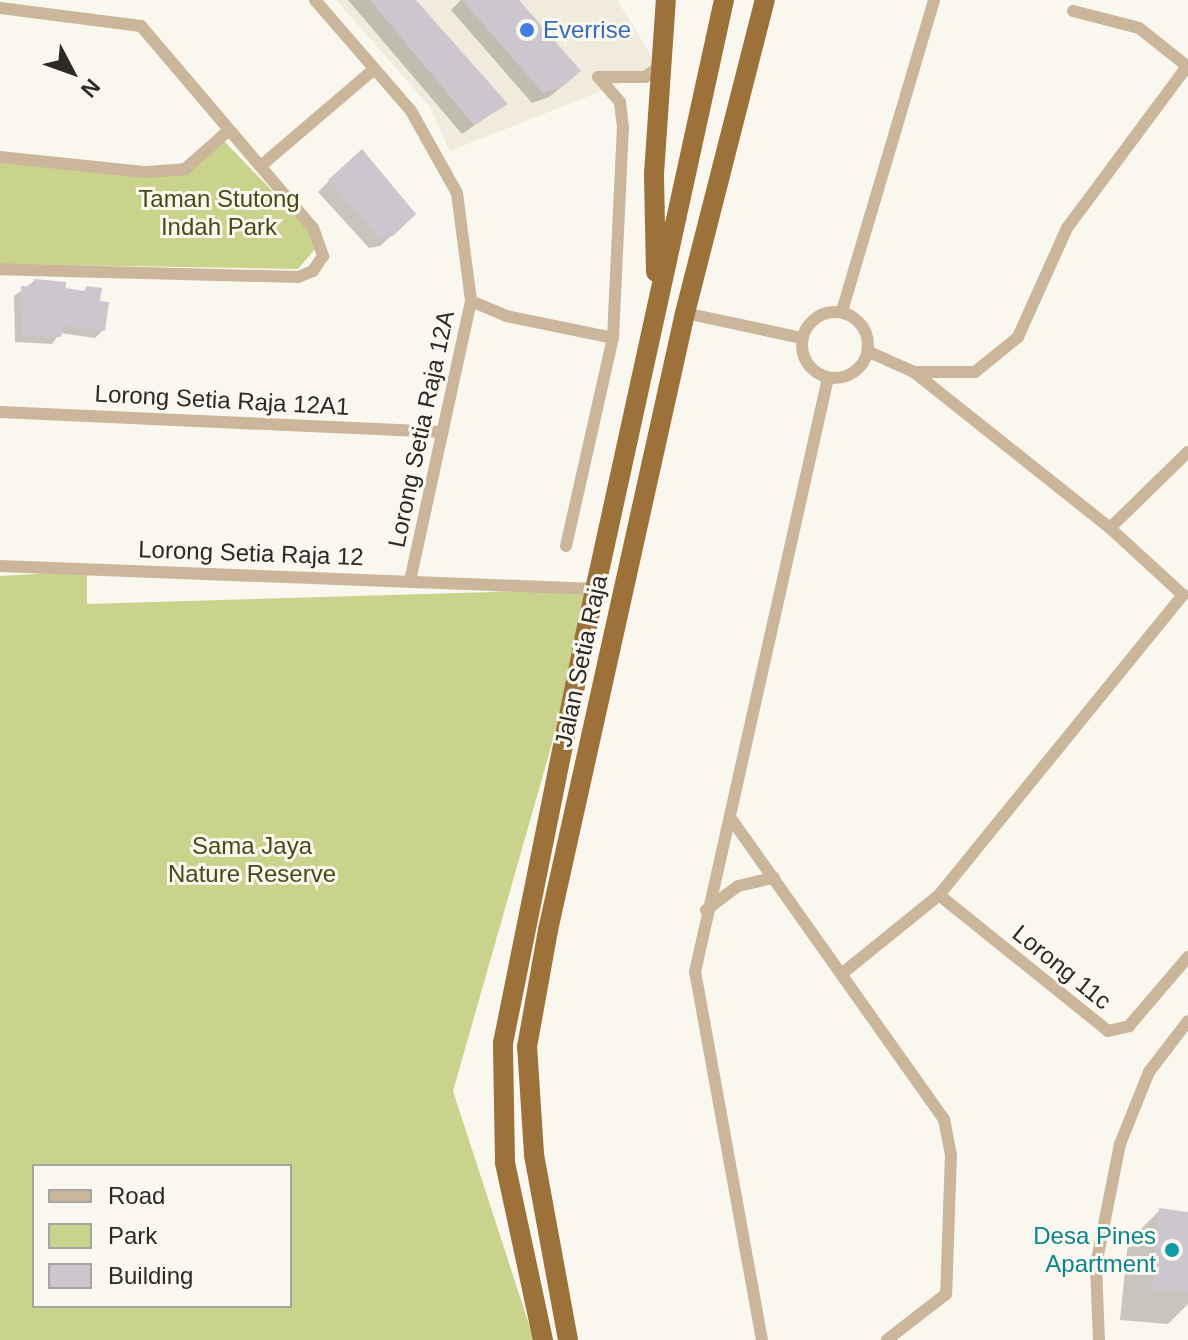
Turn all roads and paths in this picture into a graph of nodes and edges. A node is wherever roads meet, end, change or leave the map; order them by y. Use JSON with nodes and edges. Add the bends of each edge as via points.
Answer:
{"nodes":[{"id":1,"x":315,"y":0,"type":"edge"},
{"id":2,"x":666,"y":0,"type":"edge"},
{"id":3,"x":724,"y":0,"type":"edge"},
{"id":4,"x":765,"y":0,"type":"edge"},
{"id":5,"x":934,"y":0,"type":"edge"},
{"id":6,"x":0,"y":8,"type":"edge"},
{"id":7,"x":1073,"y":11,"type":"dead end"},
{"id":8,"x":1188,"y":65,"type":"edge"},
{"id":9,"x":661,"y":66,"type":"junction"},
{"id":10,"x":373,"y":70,"type":"junction"},
{"id":11,"x":228,"y":131,"type":"junction"},
{"id":12,"x":0,"y":157,"type":"edge"},
{"id":13,"x":263,"y":164,"type":"junction"},
{"id":14,"x":0,"y":269,"type":"edge"},
{"id":15,"x":471,"y":301,"type":"junction"},
{"id":16,"x":656,"y":308,"type":"junction"},
{"id":17,"x":842,"y":311,"type":"junction"},
{"id":18,"x":685,"y":313,"type":"junction"},
{"id":19,"x":613,"y":338,"type":"junction"},
{"id":20,"x":802,"y":338,"type":"junction"},
{"id":21,"x":869,"y":352,"type":"junction"},
{"id":22,"x":914,"y":372,"type":"junction"},
{"id":23,"x":828,"y":378,"type":"junction"},
{"id":24,"x":0,"y":412,"type":"edge"},
{"id":25,"x":443,"y":432,"type":"junction"},
{"id":26,"x":1188,"y":452,"type":"edge"},
{"id":27,"x":1110,"y":528,"type":"junction"},
{"id":28,"x":566,"y":546,"type":"dead end"},
{"id":29,"x":0,"y":566,"type":"edge"},
{"id":30,"x":410,"y":580,"type":"junction"},
{"id":31,"x":596,"y":589,"type":"junction"},
{"id":32,"x":732,"y":820,"type":"junction"},
{"id":33,"x":774,"y":878,"type":"junction"},
{"id":34,"x":939,"y":895,"type":"junction"},
{"id":35,"x":706,"y":910,"type":"junction"},
{"id":36,"x":1188,"y":957,"type":"edge"},
{"id":37,"x":844,"y":972,"type":"junction"},
{"id":38,"x":1188,"y":1021,"type":"edge"},
{"id":39,"x":527,"y":1091,"type":"junction"},
{"id":40,"x":505,"y":1162,"type":"junction"},
{"id":41,"x":908,"y":1327,"type":"junction"},
{"id":42,"x":543,"y":1340,"type":"edge"},
{"id":43,"x":568,"y":1340,"type":"edge"},
{"id":44,"x":762,"y":1340,"type":"edge"},
{"id":45,"x":887,"y":1340,"type":"edge"},
{"id":46,"x":917,"y":1340,"type":"edge"},
{"id":47,"x":1099,"y":1340,"type":"edge"}],
"edges":[{"from":1,"to":10,"type":"street","name":"Lorong Setia Raja 12A"},
{"from":2,"to":9,"type":"highway"},
{"from":3,"to":16,"type":"highway","name":"Jalan Setia Raja"},
{"from":4,"to":18,"type":"highway","name":"Jalan Setia Raja"},
{"from":5,"to":17,"type":"street"},
{"from":6,"to":11,"type":"street","via":[[141,26]]},
{"from":7,"to":8,"type":"street","via":[[1139,28]]},
{"from":8,"to":22,"type":"street","via":[[1067,228],[1018,337],[975,372]]},
{"from":9,"to":16,"type":"highway","via":[[654,174]]},
{"from":9,"to":19,"type":"street","via":[[645,77],[598,77],[620,102],[623,127]]},
{"from":10,"to":13,"type":"street"},
{"from":10,"to":15,"type":"street","name":"Lorong Setia Raja 12A","via":[[411,111],[457,193]]},
{"from":11,"to":12,"type":"street","via":[[185,169],[146,172]]},
{"from":11,"to":13,"type":"street"},
{"from":13,"to":14,"type":"street","via":[[318,236],[323,256],[307,275]]},
{"from":15,"to":19,"type":"street","via":[[506,316]]},
{"from":15,"to":25,"type":"street","name":"Lorong Setia Raja 12A"},
{"from":16,"to":31,"type":"highway","name":"Jalan Setia Raja"},
{"from":17,"to":20,"type":"street","via":[[815,318]]},
{"from":17,"to":21,"type":"street","via":[[858,319],[868,334]]},
{"from":18,"to":20,"type":"street"},
{"from":18,"to":39,"type":"highway","name":"Jalan Setia Raja","via":[[548,930],[527,1047]]},
{"from":19,"to":28,"type":"street"},
{"from":20,"to":23,"type":"street","via":[[808,363]]},
{"from":21,"to":22,"type":"street"},
{"from":21,"to":23,"type":"street","via":[[853,373]]},
{"from":22,"to":27,"type":"street"},
{"from":23,"to":32,"type":"street"},
{"from":24,"to":25,"type":"street","name":"Lorong Setia Raja 12A1"},
{"from":25,"to":30,"type":"street","name":"Lorong Setia Raja 12A"},
{"from":26,"to":27,"type":"street"},
{"from":27,"to":34,"type":"street","via":[[1183,595]]},
{"from":29,"to":30,"type":"street","name":"Lorong Setia Raja 12"},
{"from":30,"to":31,"type":"street","name":"Lorong Setia Raja 12"},
{"from":31,"to":40,"type":"highway","name":"Jalan Setia Raja","via":[[511,986],[503,1043]]},
{"from":32,"to":33,"type":"street"},
{"from":32,"to":35,"type":"street"},
{"from":33,"to":35,"type":"street","via":[[738,886]]},
{"from":33,"to":37,"type":"street"},
{"from":34,"to":36,"type":"street","name":"Lorong 11c","via":[[1108,1031],[1129,1026]]},
{"from":34,"to":37,"type":"street"},
{"from":35,"to":44,"type":"street","via":[[695,972]]},
{"from":37,"to":41,"type":"street","via":[[944,1119],[951,1154],[946,1294]]},
{"from":38,"to":47,"type":"street","via":[[1149,1072],[1120,1144],[1096,1265]]},
{"from":39,"to":40,"type":"highway","via":[[518,1106],[518,1149]]},
{"from":39,"to":43,"type":"highway","name":"Jalan Setia Raja"},
{"from":40,"to":42,"type":"highway","name":"Jalan Setia Raja"},
{"from":41,"to":45,"type":"street"},
{"from":41,"to":46,"type":"street"}]}
